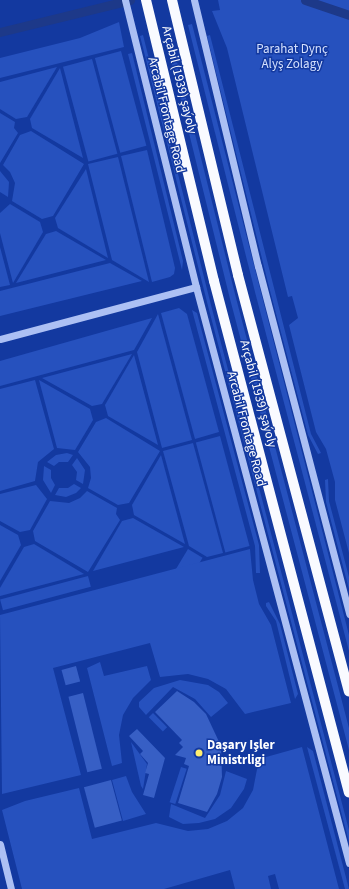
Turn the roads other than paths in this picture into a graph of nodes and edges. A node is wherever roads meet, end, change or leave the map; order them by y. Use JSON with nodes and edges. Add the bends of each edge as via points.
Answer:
{"nodes":[{"id":1,"x":125,"y":0,"type":"edge"},
{"id":2,"x":146,"y":0,"type":"edge"},
{"id":3,"x":172,"y":0,"type":"edge"},
{"id":4,"x":194,"y":0,"type":"edge"},
{"id":5,"x":196,"y":287,"type":"junction"},
{"id":6,"x":0,"y":339,"type":"edge"},
{"id":7,"x":349,"y":614,"type":"edge"},
{"id":8,"x":349,"y":691,"type":"edge"},
{"id":9,"x":349,"y":793,"type":"edge"},
{"id":10,"x":0,"y":844,"type":"edge"},
{"id":11,"x":349,"y":863,"type":"edge"},
{"id":12,"x":11,"y":889,"type":"edge"}],
"edges":[{"from":1,"to":5,"type":"street","name":"Arcabil Frontage Road"},
{"from":2,"to":9,"type":"main road","name":"Arçabil (1939) şaýoly","via":[[214,281]]},
{"from":3,"to":8,"type":"main road","name":"Arçabil (1939) şaýoly","via":[[238,275]]},
{"from":4,"to":7,"type":"street","via":[[258,266]]},
{"from":5,"to":6,"type":"street"},
{"from":5,"to":11,"type":"street","name":"Arcabil Frontage Road"},
{"from":10,"to":12,"type":"street"}]}
